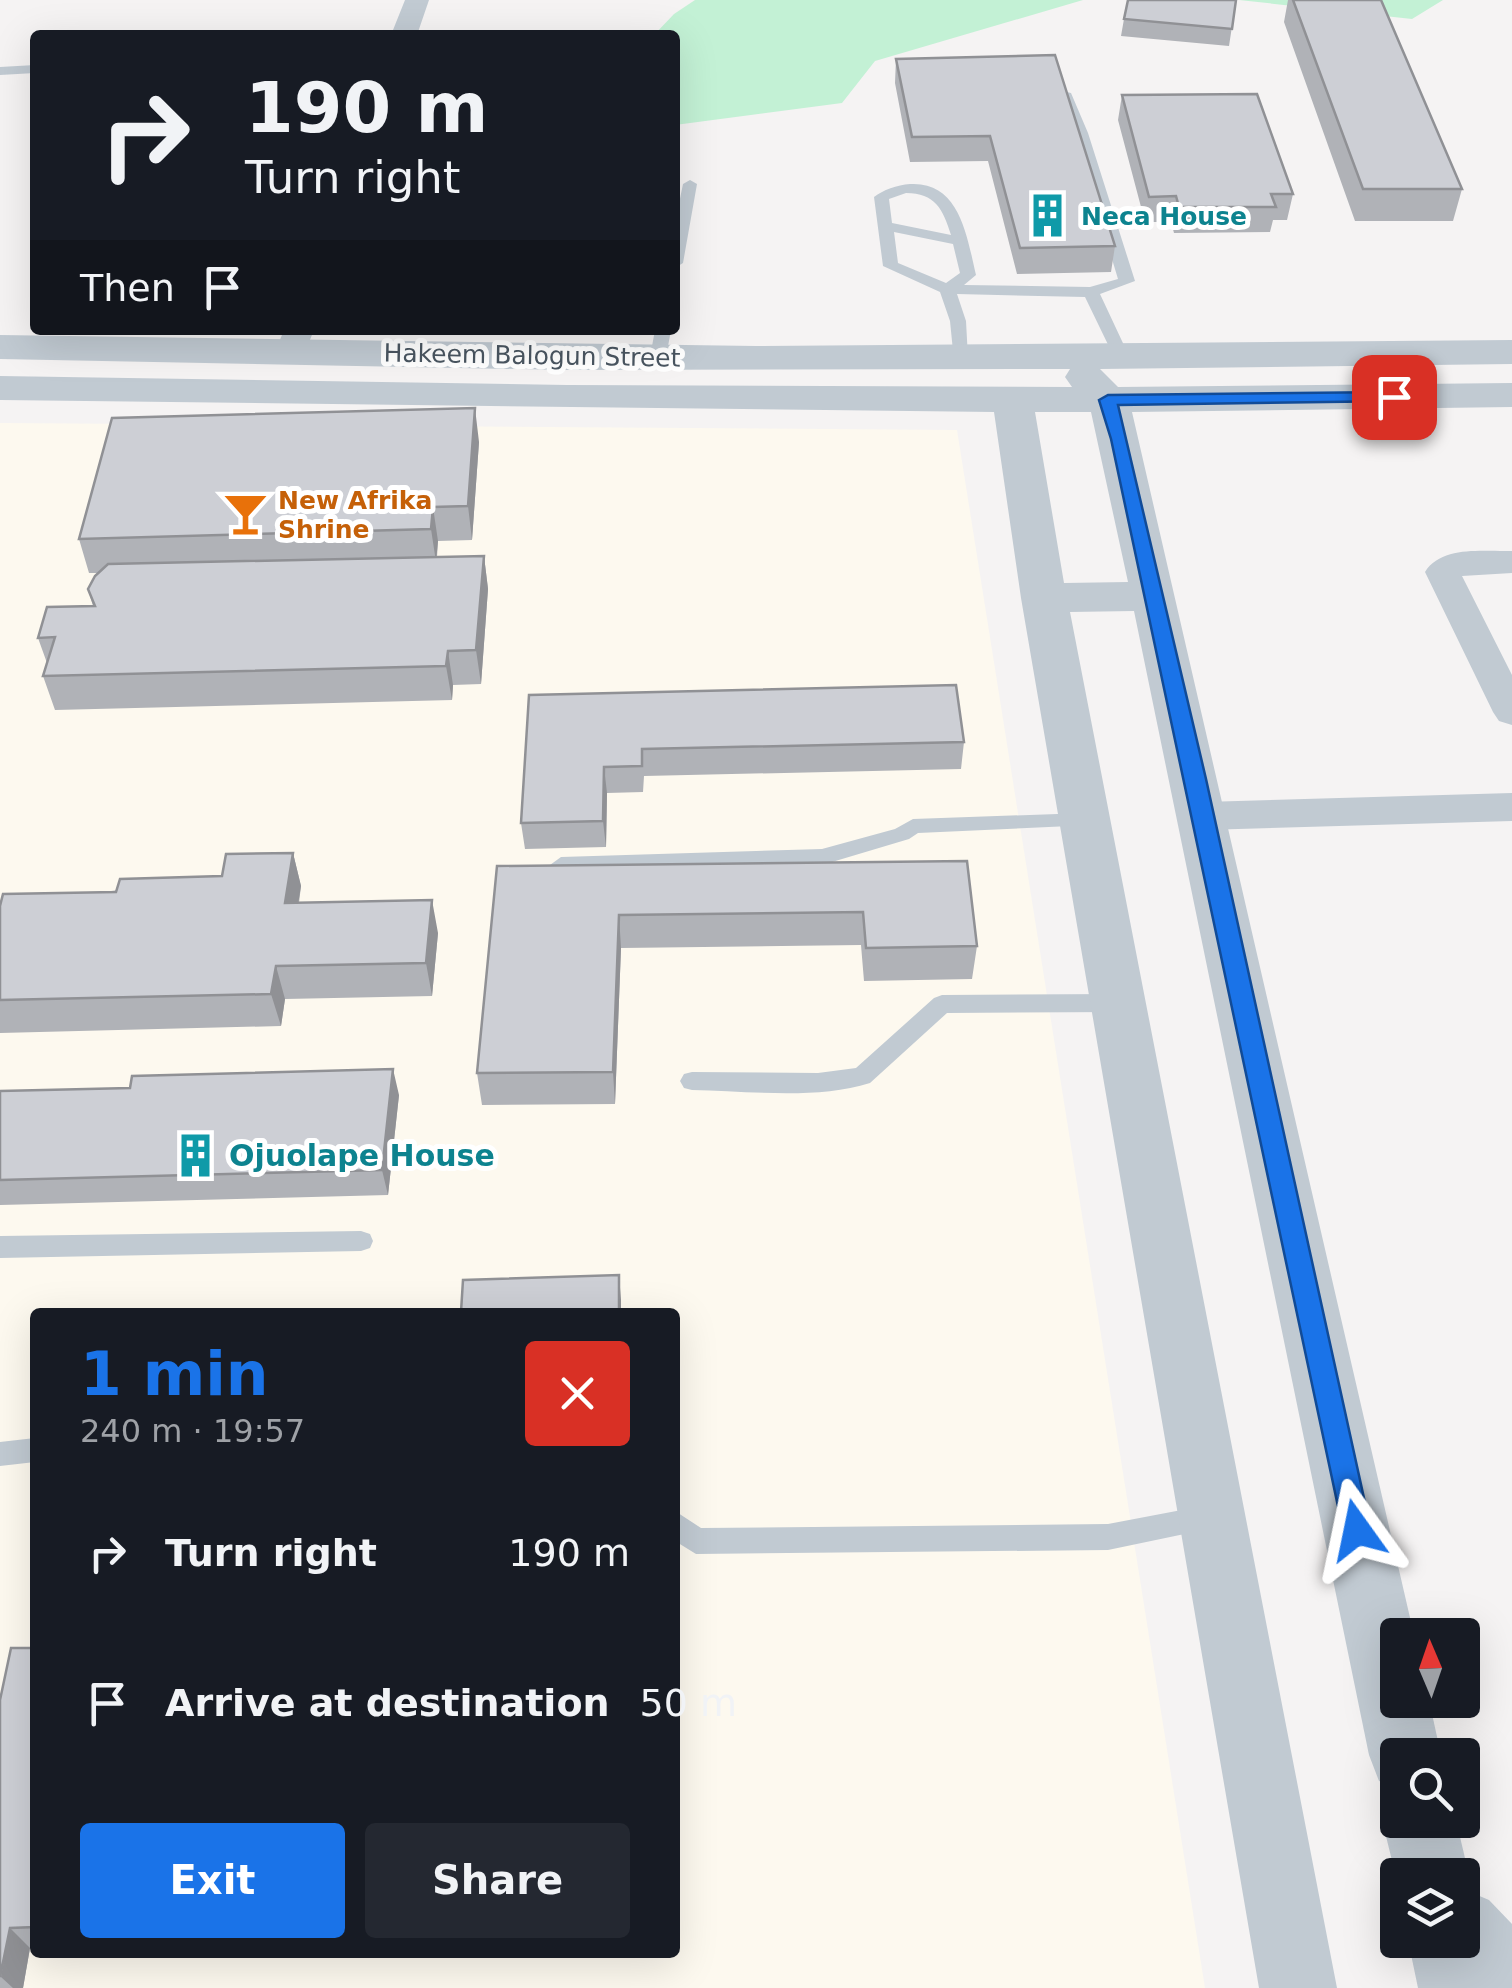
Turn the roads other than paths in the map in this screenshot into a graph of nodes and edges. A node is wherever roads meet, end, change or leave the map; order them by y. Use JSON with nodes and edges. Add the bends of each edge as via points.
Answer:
{"nodes":[{"id":1,"x":416,"y":0,"type":"edge"},
{"id":2,"x":406,"y":30,"type":"edge"},
{"id":3,"x":30,"y":70,"type":"edge"},
{"id":4,"x":0,"y":71,"type":"edge"},
{"id":5,"x":1064,"y":93,"type":"edge"},
{"id":6,"x":690,"y":184,"type":"dead end"},
{"id":7,"x":885,"y":226,"type":"junction"},
{"id":8,"x":680,"y":237,"type":"edge"},
{"id":9,"x":959,"y":242,"type":"junction"},
{"id":10,"x":947,"y":290,"type":"junction"},
{"id":11,"x":1090,"y":292,"type":"junction"},
{"id":12,"x":295,"y":341,"type":"edge"},
{"id":13,"x":660,"y":344,"type":"edge"},
{"id":14,"x":0,"y":348,"type":"edge"},
{"id":15,"x":1512,"y":352,"type":"edge"},
{"id":16,"x":960,"y":358,"type":"junction"},
{"id":17,"x":1064,"y":358,"type":"junction"},
{"id":18,"x":1114,"y":378,"type":"junction"},
{"id":19,"x":0,"y":388,"type":"edge"},
{"id":20,"x":1512,"y":395,"type":"edge"},
{"id":21,"x":1013,"y":400,"type":"junction"},
{"id":22,"x":1512,"y":562,"type":"edge"},
{"id":23,"x":1154,"y":596,"type":"junction"},
{"id":24,"x":1044,"y":598,"type":"junction"},
{"id":25,"x":1512,"y":712,"type":"edge"},
{"id":26,"x":1512,"y":808,"type":"edge"},
{"id":27,"x":1204,"y":816,"type":"junction"},
{"id":28,"x":1085,"y":820,"type":"junction"},
{"id":29,"x":561,"y":865,"type":"edge"},
{"id":30,"x":1120,"y":1003,"type":"junction"},
{"id":31,"x":692,"y":1080,"type":"dead end"},
{"id":32,"x":361,"y":1240,"type":"dead end"},
{"id":33,"x":0,"y":1247,"type":"edge"},
{"id":34,"x":30,"y":1451,"type":"edge"},
{"id":35,"x":0,"y":1454,"type":"edge"},
{"id":36,"x":1212,"y":1517,"type":"junction"},
{"id":37,"x":680,"y":1528,"type":"edge"},
{"id":38,"x":1401,"y":1738,"type":"edge"},
{"id":39,"x":1480,"y":1946,"type":"edge"},
{"id":40,"x":1450,"y":1958,"type":"edge"},
{"id":41,"x":1512,"y":1981,"type":"edge"},
{"id":42,"x":1298,"y":1988,"type":"edge"},
{"id":43,"x":1457,"y":1988,"type":"edge"}],
"edges":[{"from":1,"to":2,"type":"street"},
{"from":3,"to":4,"type":"lane"},
{"from":5,"to":11,"type":"lane","via":[[1127,281]]},
{"from":6,"to":8,"type":"lane"},
{"from":7,"to":9,"type":"lane"},
{"from":7,"to":9,"type":"lane","via":[[880,197],[921,190],[943,197],[954,212]]},
{"from":7,"to":10,"type":"lane","via":[[891,266]]},
{"from":9,"to":10,"type":"lane","via":[[968,274]]},
{"from":10,"to":11,"type":"lane"},
{"from":10,"to":16,"type":"lane"},
{"from":11,"to":18,"type":"lane"},
{"from":12,"to":13,"type":"street","name":"Hakeem Balogun Street"},
{"from":12,"to":14,"type":"street","name":"Hakeem Balogun Street"},
{"from":13,"to":16,"type":"street","name":"Hakeem Balogun Street"},
{"from":15,"to":18,"type":"street"},
{"from":16,"to":17,"type":"street","name":"Hakeem Balogun Street"},
{"from":17,"to":18,"type":"street"},
{"from":17,"to":21,"type":"street"},
{"from":18,"to":20,"type":"street"},
{"from":18,"to":21,"type":"street","name":"Hakeem Balogun Street"},
{"from":18,"to":23,"type":"street"},
{"from":19,"to":21,"type":"street","name":"Hakeem Balogun Street"},
{"from":21,"to":24,"type":"street"},
{"from":22,"to":25,"type":"street","via":[[1460,563],[1442,572]]},
{"from":23,"to":24,"type":"street"},
{"from":23,"to":27,"type":"street"},
{"from":24,"to":28,"type":"street"},
{"from":26,"to":27,"type":"street"},
{"from":27,"to":38,"type":"street"},
{"from":28,"to":29,"type":"lane","via":[[913,826],[822,857]]},
{"from":28,"to":30,"type":"street"},
{"from":30,"to":31,"type":"lane","via":[[942,1004],[862,1076]]},
{"from":30,"to":36,"type":"street"},
{"from":32,"to":33,"type":"lane"},
{"from":34,"to":35,"type":"lane"},
{"from":36,"to":37,"type":"lane","via":[[1108,1537],[696,1541]]},
{"from":36,"to":42,"type":"street"},
{"from":39,"to":41,"type":"street"},
{"from":40,"to":43,"type":"street"}]}
